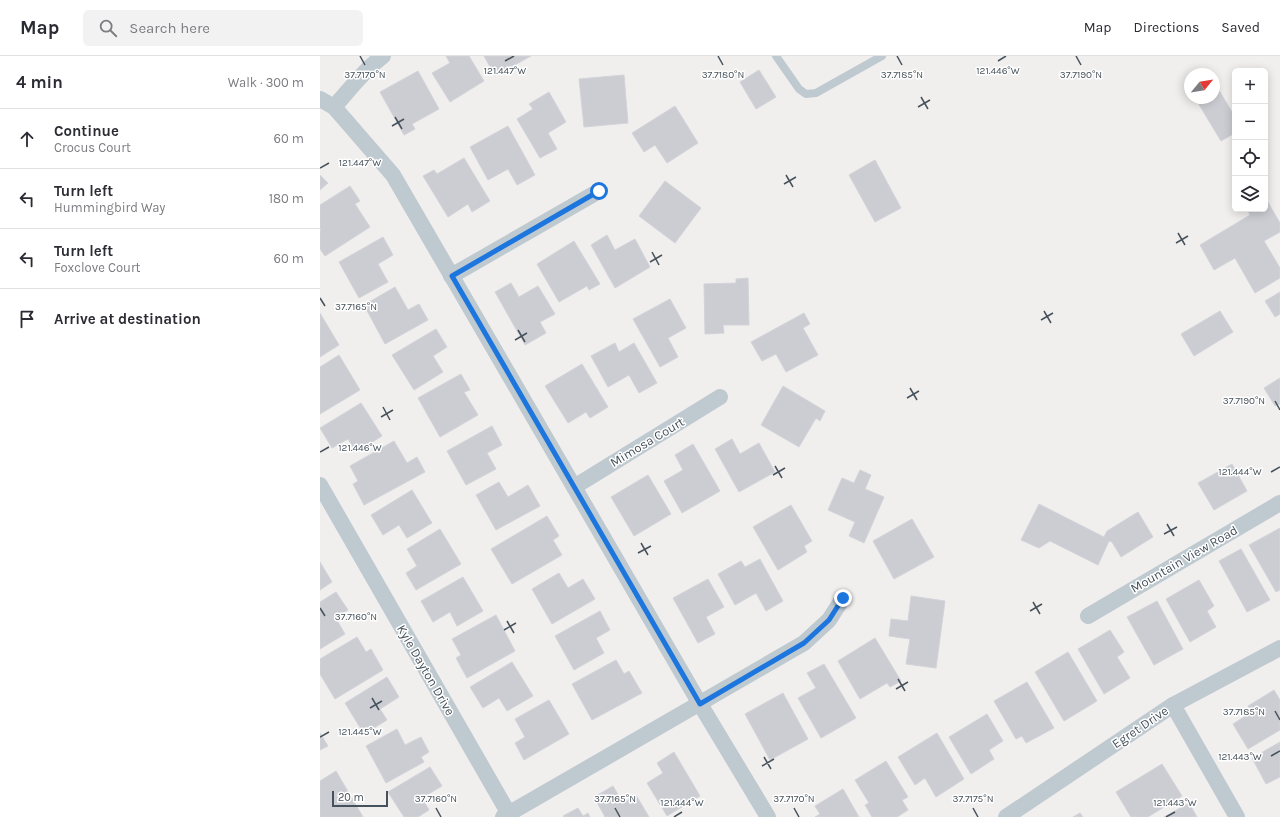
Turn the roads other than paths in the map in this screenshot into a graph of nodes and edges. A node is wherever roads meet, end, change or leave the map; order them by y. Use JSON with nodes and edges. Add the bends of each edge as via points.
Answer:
{"nodes":[{"id":1,"x":384,"y":56,"type":"edge"},
{"id":2,"x":776,"y":56,"type":"edge"},
{"id":3,"x":882,"y":56,"type":"edge"},
{"id":4,"x":320,"y":99,"type":"edge"},
{"id":5,"x":334,"y":107,"type":"junction"},
{"id":6,"x":599,"y":191,"type":"dead end"},
{"id":7,"x":452,"y":276,"type":"junction"},
{"id":8,"x":720,"y":397,"type":"dead end"},
{"id":9,"x":320,"y":485,"type":"edge"},
{"id":10,"x":574,"y":487,"type":"junction"},
{"id":11,"x":1280,"y":503,"type":"edge"},
{"id":12,"x":843,"y":598,"type":"dead end"},
{"id":13,"x":1088,"y":616,"type":"dead end"},
{"id":14,"x":1280,"y":648,"type":"edge"},
{"id":15,"x":700,"y":704,"type":"junction"},
{"id":16,"x":1173,"y":705,"type":"junction"},
{"id":17,"x":506,"y":815,"type":"edge"},
{"id":18,"x":768,"y":817,"type":"edge"},
{"id":19,"x":1006,"y":817,"type":"edge"},
{"id":20,"x":1237,"y":817,"type":"edge"}],
"edges":[{"from":1,"to":5,"type":"street","via":[[359,77]]},
{"from":2,"to":3,"type":"lane","via":[[799,89],[806,94],[816,93]]},
{"from":4,"to":5,"type":"street"},
{"from":5,"to":7,"type":"street","via":[[393,175]]},
{"from":6,"to":7,"type":"street"},
{"from":7,"to":10,"type":"street"},
{"from":8,"to":10,"type":"street","name":"Mimosa Court"},
{"from":9,"to":17,"type":"street","name":"Kyle Dayton Drive"},
{"from":10,"to":15,"type":"street"},
{"from":11,"to":13,"type":"street","name":"Mountain View Road"},
{"from":12,"to":15,"type":"street","via":[[829,620],[804,643]]},
{"from":14,"to":16,"type":"street","name":"Egret Drive"},
{"from":15,"to":17,"type":"street"},
{"from":15,"to":18,"type":"street"},
{"from":16,"to":19,"type":"street","name":"Egret Drive"},
{"from":16,"to":20,"type":"street"}]}
